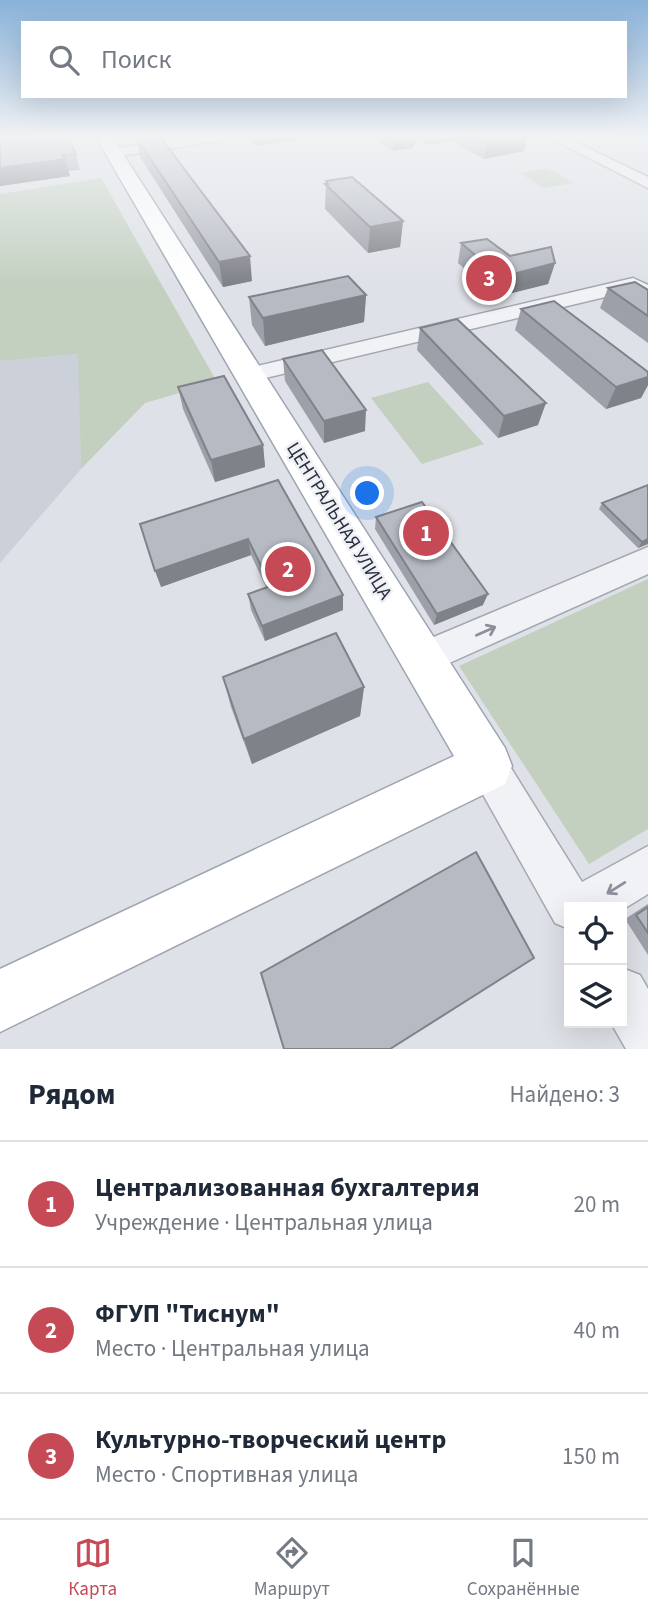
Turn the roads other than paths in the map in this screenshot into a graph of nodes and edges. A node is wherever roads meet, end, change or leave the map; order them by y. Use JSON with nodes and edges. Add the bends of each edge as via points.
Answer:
{"nodes":[{"id":1,"x":134,"y":186,"type":"edge"},
{"id":2,"x":640,"y":288,"type":"edge"},
{"id":3,"x":249,"y":375,"type":"junction"},
{"id":4,"x":648,"y":560,"type":"edge"},
{"id":5,"x":423,"y":658,"type":"junction"},
{"id":6,"x":487,"y":766,"type":"junction"},
{"id":7,"x":648,"y":868,"type":"edge"},
{"id":8,"x":568,"y":902,"type":"edge"},
{"id":9,"x":592,"y":902,"type":"edge"},
{"id":10,"x":0,"y":1001,"type":"edge"},
{"id":11,"x":627,"y":1001,"type":"edge"},
{"id":12,"x":648,"y":1037,"type":"edge"}],
"edges":[{"from":1,"to":3,"type":"main road","name":"ЦЕНТРАЛЬНАЯ УЛИЦА"},
{"from":2,"to":3,"type":"street"},
{"from":3,"to":5,"type":"main road","name":"ЦЕНТРАЛЬНАЯ УЛИЦА"},
{"from":5,"to":4,"type":"street","one_way":true},
{"from":5,"to":6,"type":"main road","name":"ЦЕНТРАЛЬНАЯ УЛИЦА"},
{"from":6,"to":8,"type":"street","name":"ЦЕНТРАЛЬНАЯ УЛИЦА"},
{"from":6,"to":10,"type":"main road"},
{"from":7,"to":9,"type":"street","one_way":true},
{"from":11,"to":12,"type":"street"}]}
